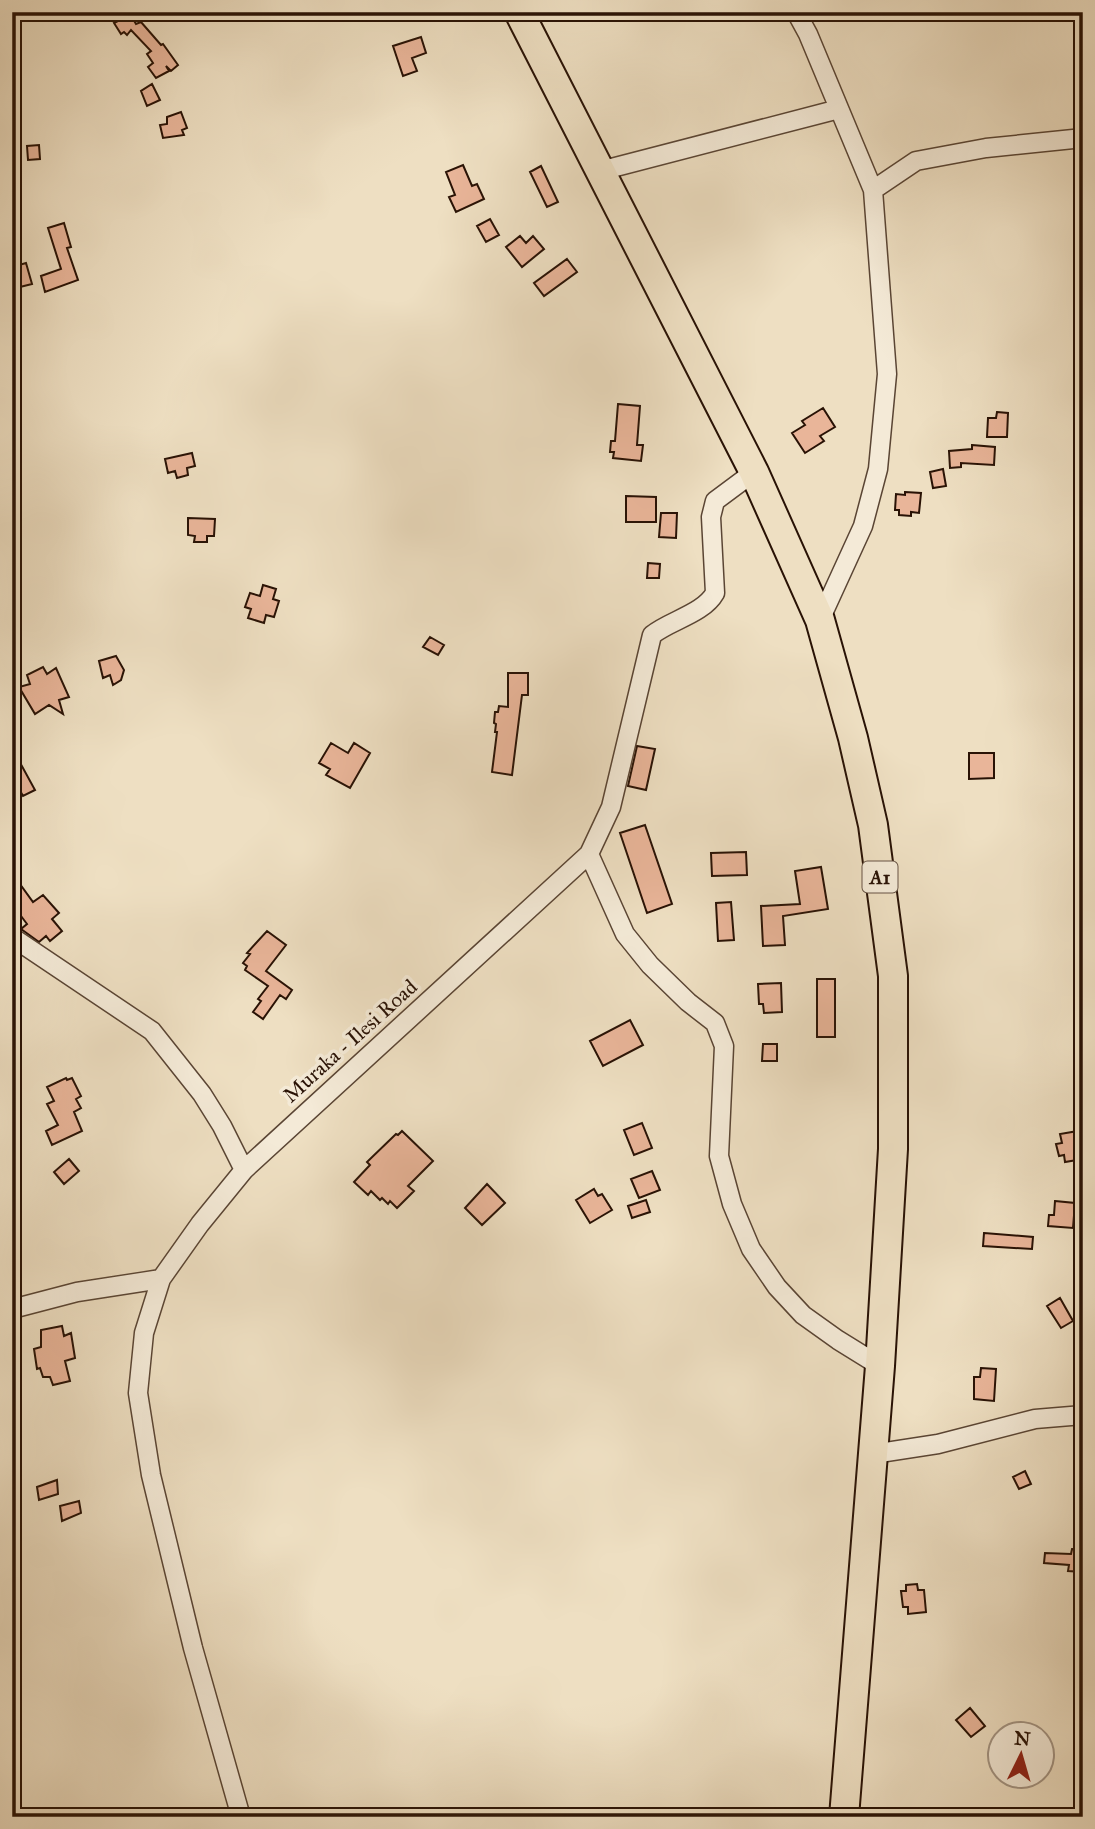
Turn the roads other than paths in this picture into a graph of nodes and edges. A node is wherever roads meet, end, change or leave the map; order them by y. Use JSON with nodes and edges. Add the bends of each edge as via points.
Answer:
{"nodes":[{"id":1,"x":519,"y":12,"type":"edge"},
{"id":2,"x":796,"y":12,"type":"edge"},
{"id":3,"x":839,"y":109,"type":"junction"},
{"id":4,"x":1083,"y":138,"type":"edge"},
{"id":5,"x":600,"y":171,"type":"junction"},
{"id":6,"x":873,"y":190,"type":"junction"},
{"id":7,"x":754,"y":472,"type":"junction"},
{"id":8,"x":820,"y":620,"type":"junction"},
{"id":9,"x":589,"y":854,"type":"junction"},
{"id":10,"x":12,"y":937,"type":"edge"},
{"id":11,"x":244,"y":1170,"type":"junction"},
{"id":12,"x":160,"y":1279,"type":"junction"},
{"id":13,"x":12,"y":1309,"type":"edge"},
{"id":14,"x":880,"y":1366,"type":"junction"},
{"id":15,"x":1083,"y":1415,"type":"edge"},
{"id":16,"x":873,"y":1454,"type":"junction"},
{"id":17,"x":241,"y":1817,"type":"edge"},
{"id":18,"x":844,"y":1817,"type":"edge"}],
"edges":[{"from":1,"to":5,"type":"highway","number":"A1"},
{"from":2,"to":3,"type":"street"},
{"from":3,"to":5,"type":"street"},
{"from":3,"to":6,"type":"street"},
{"from":4,"to":6,"type":"street","via":[[916,161]]},
{"from":5,"to":7,"type":"highway","number":"A1"},
{"from":6,"to":8,"type":"street","via":[[887,374],[878,469],[863,526]]},
{"from":7,"to":8,"type":"highway","number":"A1"},
{"from":7,"to":9,"type":"street","name":"Muraka - Ilesi Road","via":[[715,500],[711,517],[715,593],[709,603],[652,635],[611,807]]},
{"from":8,"to":14,"type":"highway","number":"A1","via":[[873,825],[893,976],[893,1149]]},
{"from":9,"to":11,"type":"street","name":"Muraka - Ilesi Road"},
{"from":9,"to":14,"type":"street","via":[[625,934],[650,965],[715,1023],[724,1046],[719,1156],[751,1249],[803,1315]]},
{"from":10,"to":11,"type":"street","via":[[152,1031],[202,1094]]},
{"from":11,"to":12,"type":"street","name":"Muraka - Ilesi Road"},
{"from":12,"to":13,"type":"street","via":[[77,1292]]},
{"from":12,"to":17,"type":"street","name":"Muraka - Ilesi Road","via":[[144,1333],[138,1393],[151,1475],[180,1595]]},
{"from":14,"to":16,"type":"highway","number":"A1"},
{"from":15,"to":16,"type":"street","via":[[1035,1419],[938,1444]]},
{"from":16,"to":18,"type":"highway","number":"A1"}]}
